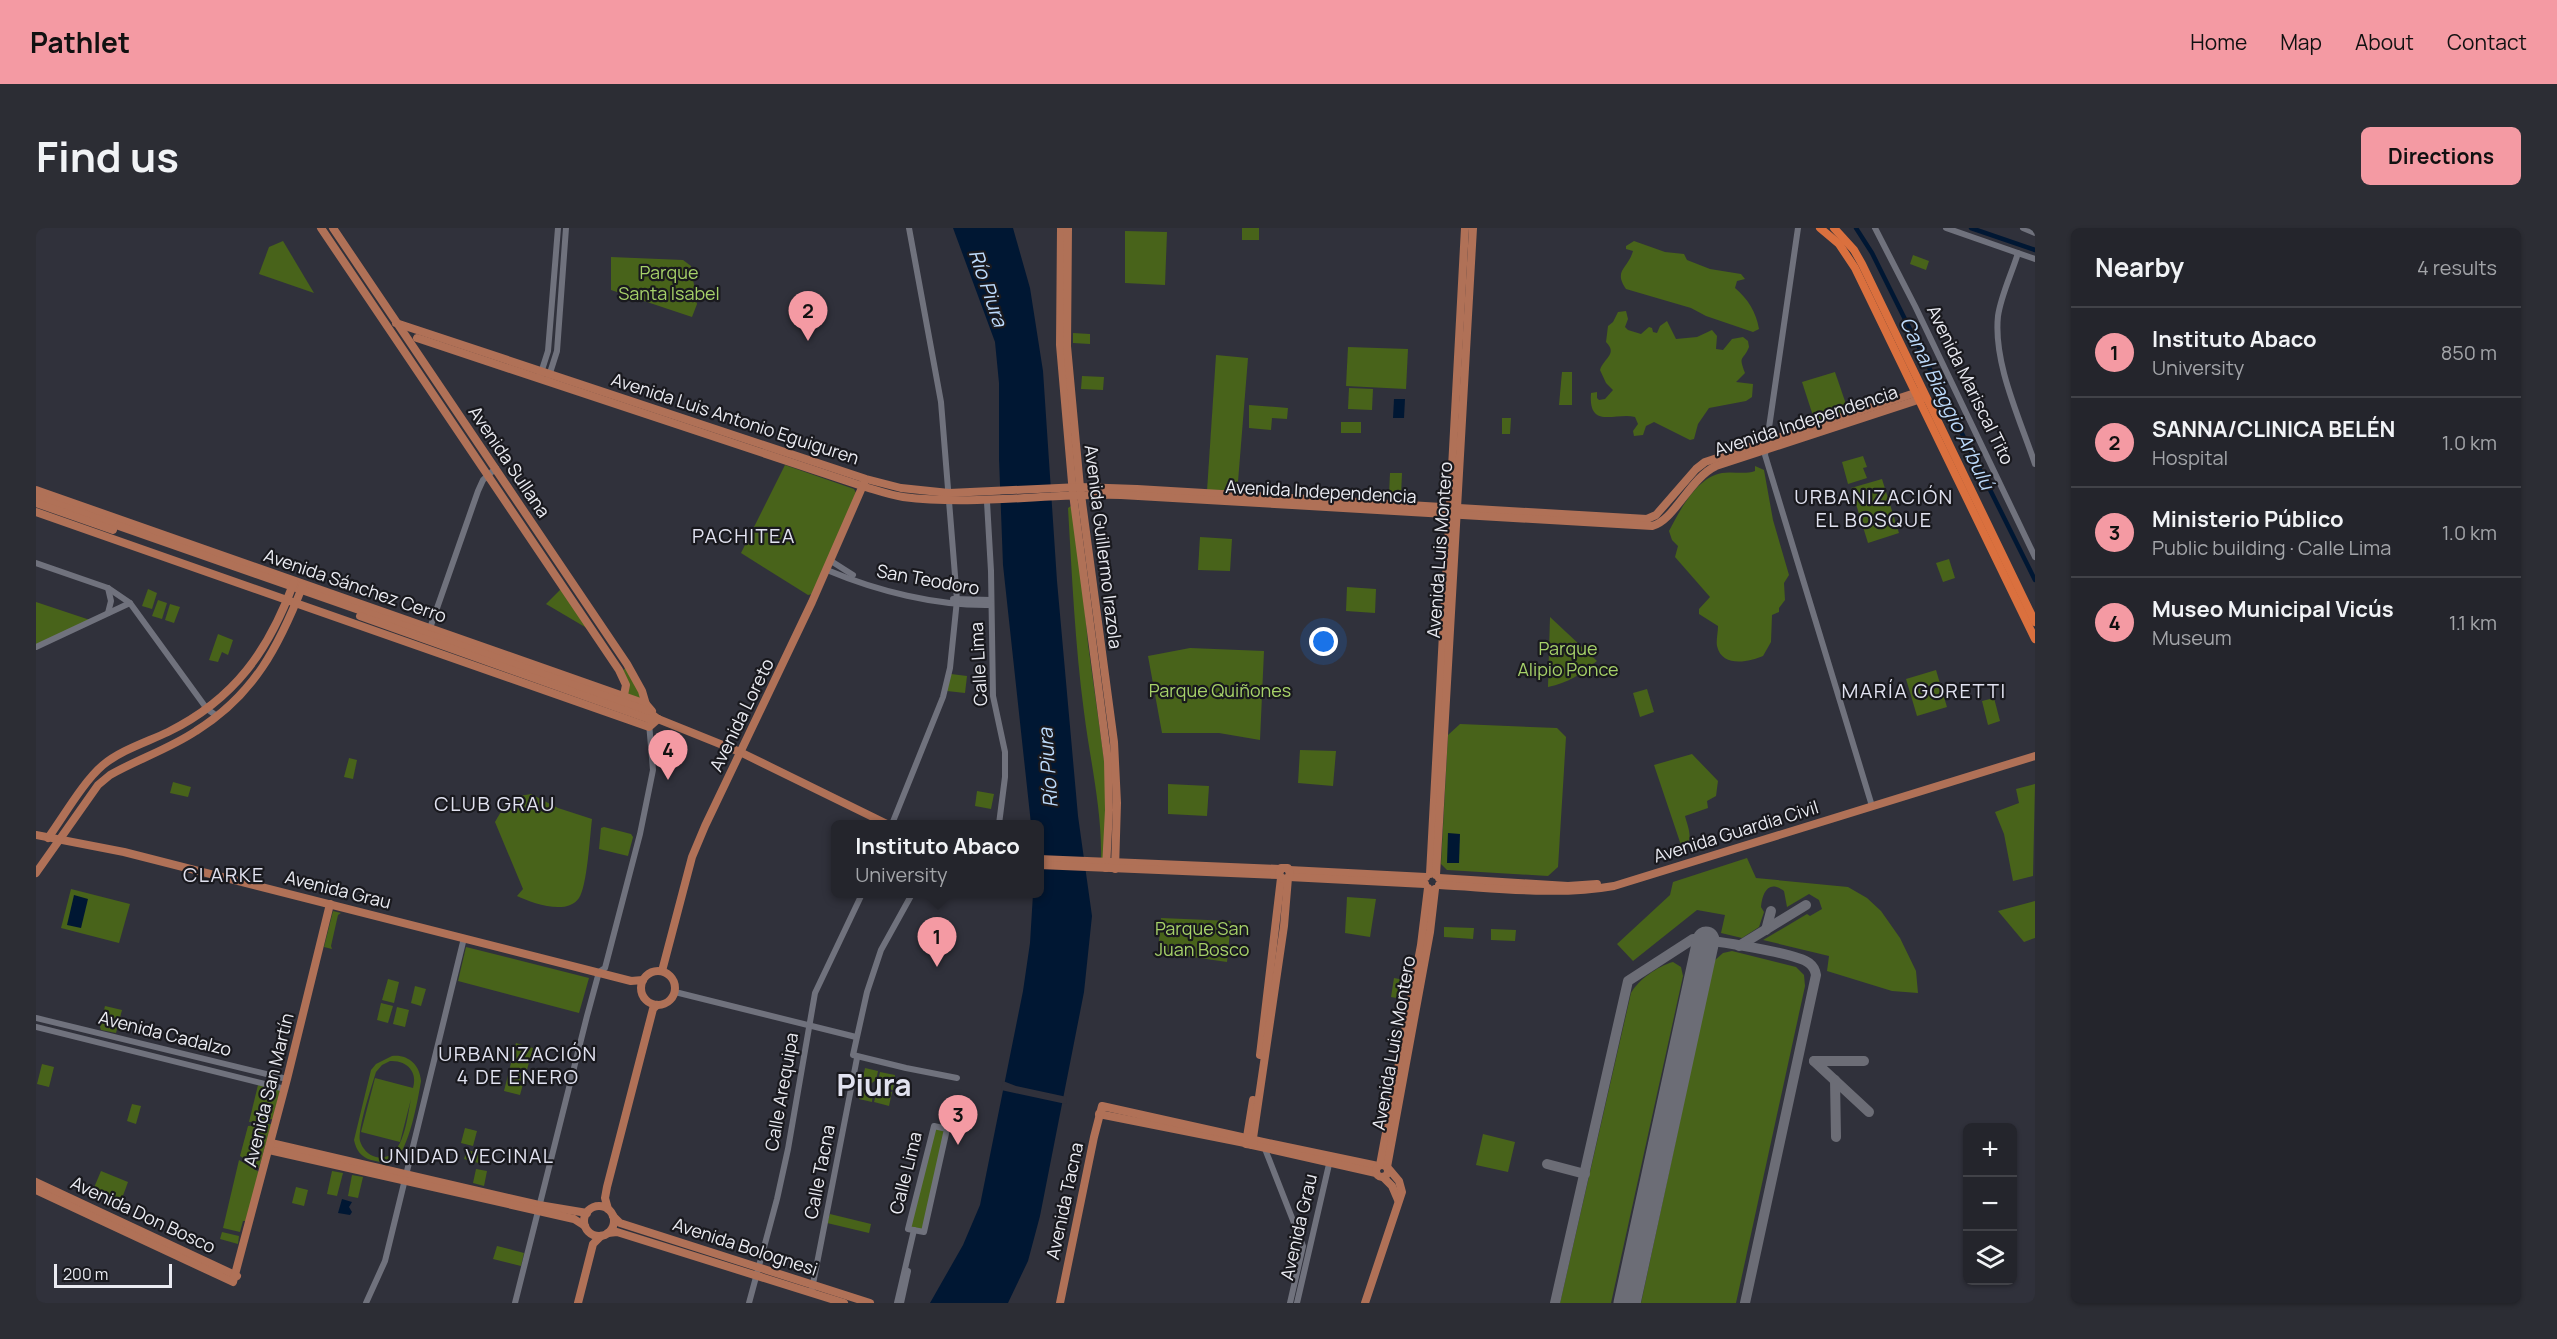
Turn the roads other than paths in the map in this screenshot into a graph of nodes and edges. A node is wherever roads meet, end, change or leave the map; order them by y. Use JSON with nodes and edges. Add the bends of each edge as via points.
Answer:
{"nodes":[{"id":1,"x":321,"y":228,"type":"edge"},
{"id":2,"x":333,"y":228,"type":"edge"},
{"id":3,"x":558,"y":228,"type":"edge"},
{"id":4,"x":566,"y":228,"type":"edge"},
{"id":5,"x":909,"y":228,"type":"edge"},
{"id":6,"x":1061,"y":228,"type":"edge"},
{"id":7,"x":1068,"y":228,"type":"edge"},
{"id":8,"x":1465,"y":228,"type":"edge"},
{"id":9,"x":1473,"y":228,"type":"edge"},
{"id":10,"x":1798,"y":228,"type":"edge"},
{"id":11,"x":1820,"y":228,"type":"edge"},
{"id":12,"x":1834,"y":228,"type":"edge"},
{"id":13,"x":1875,"y":228,"type":"edge"},
{"id":14,"x":1946,"y":228,"type":"edge"},
{"id":15,"x":2023,"y":228,"type":"edge"},
{"id":16,"x":2035,"y":233,"type":"edge"},
{"id":17,"x":340,"y":238,"type":"junction"},
{"id":18,"x":331,"y":243,"type":"junction"},
{"id":19,"x":2018,"y":253,"type":"junction"},
{"id":20,"x":1851,"y":259,"type":"junction"},
{"id":21,"x":2035,"y":259,"type":"edge"},
{"id":22,"x":396,"y":323,"type":"junction"},
{"id":23,"x":417,"y":338,"type":"dead end"},
{"id":24,"x":546,"y":372,"type":"junction"},
{"id":25,"x":542,"y":381,"type":"junction"},
{"id":26,"x":1922,"y":395,"type":"junction"},
{"id":27,"x":1072,"y":445,"type":"junction"},
{"id":28,"x":1766,"y":445,"type":"junction"},
{"id":29,"x":2035,"y":464,"type":"edge"},
{"id":30,"x":496,"y":468,"type":"junction"},
{"id":31,"x":489,"y":474,"type":"junction"},
{"id":32,"x":864,"y":482,"type":"junction"},
{"id":33,"x":36,"y":490,"type":"edge"},
{"id":34,"x":1076,"y":491,"type":"junction"},
{"id":35,"x":949,"y":496,"type":"junction"},
{"id":36,"x":36,"y":497,"type":"edge"},
{"id":37,"x":991,"y":497,"type":"junction"},
{"id":38,"x":36,"y":503,"type":"edge"},
{"id":39,"x":1453,"y":511,"type":"junction"},
{"id":40,"x":36,"y":512,"type":"edge"},
{"id":41,"x":129,"y":523,"type":"junction"},
{"id":42,"x":141,"y":534,"type":"junction"},
{"id":43,"x":2035,"y":557,"type":"edge"},
{"id":44,"x":831,"y":561,"type":"junction"},
{"id":45,"x":36,"y":563,"type":"edge"},
{"id":46,"x":827,"y":570,"type":"junction"},
{"id":47,"x":303,"y":584,"type":"junction"},
{"id":48,"x":108,"y":588,"type":"junction"},
{"id":49,"x":292,"y":592,"type":"junction"},
{"id":50,"x":957,"y":602,"type":"junction"},
{"id":51,"x":130,"y":603,"type":"junction"},
{"id":52,"x":329,"y":603,"type":"junction"},
{"id":53,"x":991,"y":603,"type":"junction"},
{"id":54,"x":108,"y":613,"type":"junction"},
{"id":55,"x":2035,"y":622,"type":"edge"},
{"id":56,"x":429,"y":631,"type":"junction"},
{"id":57,"x":2035,"y":639,"type":"edge"},
{"id":58,"x":36,"y":647,"type":"edge"},
{"id":59,"x":622,"y":702,"type":"junction"},
{"id":60,"x":207,"y":709,"type":"junction"},
{"id":61,"x":648,"y":715,"type":"junction"},
{"id":62,"x":217,"y":716,"type":"junction"},
{"id":63,"x":658,"y":719,"type":"junction"},
{"id":64,"x":740,"y":752,"type":"junction"},
{"id":65,"x":2035,"y":752,"type":"edge"},
{"id":66,"x":2035,"y":756,"type":"edge"},
{"id":67,"x":1871,"y":804,"type":"junction"},
{"id":68,"x":877,"y":820,"type":"edge"},
{"id":69,"x":894,"y":820,"type":"edge"},
{"id":70,"x":1000,"y":820,"type":"edge"},
{"id":71,"x":36,"y":835,"type":"edge"},
{"id":72,"x":48,"y":838,"type":"junction"},
{"id":73,"x":58,"y":840,"type":"junction"},
{"id":74,"x":1044,"y":859,"type":"edge"},
{"id":75,"x":1044,"y":865,"type":"edge"},
{"id":76,"x":1107,"y":865,"type":"junction"},
{"id":77,"x":36,"y":873,"type":"edge"},
{"id":78,"x":1284,"y":874,"type":"junction"},
{"id":79,"x":1432,"y":881,"type":"junction"},
{"id":80,"x":860,"y":898,"type":"edge"},
{"id":81,"x":910,"y":898,"type":"edge"},
{"id":82,"x":330,"y":904,"type":"junction"},
{"id":83,"x":464,"y":938,"type":"junction"},
{"id":84,"x":662,"y":971,"type":"junction"},
{"id":85,"x":599,"y":972,"type":"junction"},
{"id":86,"x":642,"y":983,"type":"junction"},
{"id":87,"x":675,"y":992,"type":"junction"},
{"id":88,"x":653,"y":1006,"type":"junction"},
{"id":89,"x":36,"y":1018,"type":"edge"},
{"id":90,"x":809,"y":1026,"type":"junction"},
{"id":91,"x":36,"y":1027,"type":"edge"},
{"id":92,"x":856,"y":1037,"type":"junction"},
{"id":93,"x":855,"y":1056,"type":"junction"},
{"id":94,"x":957,"y":1078,"type":"dead end"},
{"id":95,"x":287,"y":1079,"type":"junction"},
{"id":96,"x":285,"y":1089,"type":"junction"},
{"id":97,"x":1249,"y":1140,"type":"junction"},
{"id":98,"x":270,"y":1146,"type":"junction"},
{"id":99,"x":1265,"y":1149,"type":"junction"},
{"id":100,"x":1330,"y":1160,"type":"junction"},
{"id":101,"x":1382,"y":1170,"type":"junction"},
{"id":102,"x":406,"y":1177,"type":"junction"},
{"id":103,"x":36,"y":1182,"type":"edge"},
{"id":104,"x":36,"y":1190,"type":"edge"},
{"id":105,"x":605,"y":1198,"type":"junction"},
{"id":106,"x":597,"y":1206,"type":"junction"},
{"id":107,"x":538,"y":1208,"type":"junction"},
{"id":108,"x":587,"y":1212,"type":"junction"},
{"id":109,"x":610,"y":1212,"type":"junction"},
{"id":110,"x":587,"y":1229,"type":"junction"},
{"id":111,"x":916,"y":1230,"type":"junction"},
{"id":112,"x":605,"y":1234,"type":"junction"},
{"id":113,"x":593,"y":1244,"type":"junction"},
{"id":114,"x":759,"y":1271,"type":"junction"},
{"id":115,"x":235,"y":1279,"type":"junction"},
{"id":116,"x":812,"y":1288,"type":"junction"},
{"id":117,"x":366,"y":1303,"type":"edge"},
{"id":118,"x":515,"y":1303,"type":"edge"},
{"id":119,"x":578,"y":1303,"type":"edge"},
{"id":120,"x":749,"y":1303,"type":"edge"},
{"id":121,"x":844,"y":1303,"type":"edge"},
{"id":122,"x":870,"y":1303,"type":"edge"},
{"id":123,"x":897,"y":1303,"type":"edge"},
{"id":124,"x":901,"y":1303,"type":"edge"},
{"id":125,"x":1060,"y":1303,"type":"edge"},
{"id":126,"x":1290,"y":1303,"type":"edge"},
{"id":127,"x":1297,"y":1303,"type":"edge"},
{"id":128,"x":1362,"y":1303,"type":"edge"}],
"edges":[{"from":1,"to":18,"type":"main road","name":"Avenida Sullana"},
{"from":2,"to":17,"type":"main road","name":"Avenida Sullana"},
{"from":3,"to":24,"type":"street"},
{"from":4,"to":24,"type":"street","via":[[556,351]]},
{"from":5,"to":35,"type":"street","via":[[941,402]]},
{"from":6,"to":27,"type":"main road","name":"Avenida Guillermo Irazola","via":[[1060,345]]},
{"from":7,"to":27,"type":"main road","name":"Avenida Guillermo Irazola","via":[[1067,346]]},
{"from":8,"to":39,"type":"main road","name":"Avenida Luis Montero"},
{"from":9,"to":39,"type":"main road","name":"Avenida Luis Montero"},
{"from":10,"to":28,"type":"street"},
{"from":11,"to":20,"type":"highway"},
{"from":12,"to":20,"type":"highway"},
{"from":13,"to":43,"type":"street","name":"Avenida Mariscal Tito"},
{"from":14,"to":19,"type":"street"},
{"from":15,"to":16,"type":"street"},
{"from":17,"to":18,"type":"main road"},
{"from":17,"to":22,"type":"main road","name":"Avenida Sullana"},
{"from":18,"to":31,"type":"main road","name":"Avenida Sullana"},
{"from":19,"to":21,"type":"street"},
{"from":19,"to":29,"type":"street","via":[[2000,308],[1998,338],[2008,386]]},
{"from":20,"to":26,"type":"highway"},
{"from":22,"to":24,"type":"main road","name":"Avenida Luis Antonio Eguiguren"},
{"from":22,"to":30,"type":"main road","name":"Avenida Sullana"},
{"from":23,"to":25,"type":"main road","name":"Avenida Luis Antonio Eguiguren"},
{"from":24,"to":25,"type":"street"},
{"from":24,"to":32,"type":"main road","name":"Avenida Luis Antonio Eguiguren"},
{"from":25,"to":32,"type":"main road","name":"Avenida Luis Antonio Eguiguren"},
{"from":26,"to":28,"type":"main road","name":"Avenida Independencia"},
{"from":26,"to":55,"type":"highway"},
{"from":26,"to":57,"type":"highway"},
{"from":27,"to":34,"type":"main road","name":"Avenida Guillermo Irazola"},
{"from":28,"to":39,"type":"main road","name":"Avenida Independencia","via":[[1707,470],[1655,526]]},
{"from":28,"to":67,"type":"street"},
{"from":30,"to":31,"type":"street"},
{"from":30,"to":61,"type":"main road","name":"Avenida Sullana","via":[[627,664]]},
{"from":31,"to":56,"type":"street","via":[[478,491]]},
{"from":31,"to":59,"type":"main road","name":"Avenida Sullana","via":[[619,670],[626,685]]},
{"from":32,"to":35,"type":"main road","name":"Avenida Luis Antonio Eguiguren","via":[[900,496]]},
{"from":32,"to":44,"type":"main road","name":"Avenida Loreto"},
{"from":33,"to":41,"type":"main road","name":"Avenida Sánchez Cerro"},
{"from":34,"to":37,"type":"main road","name":"Avenida Luis Antonio Eguiguren"},
{"from":34,"to":39,"type":"main road","name":"Avenida Independencia"},
{"from":34,"to":76,"type":"main road","name":"Avenida Guillermo Irazola","via":[[1114,742],[1116,774]]},
{"from":35,"to":37,"type":"main road","name":"Avenida Luis Antonio Eguiguren"},
{"from":35,"to":50,"type":"street"},
{"from":36,"to":42,"type":"main road","name":"Avenida Sánchez Cerro"},
{"from":37,"to":53,"type":"street","name":"Calle Lima"},
{"from":38,"to":49,"type":"main road","name":"Avenida Sánchez Cerro"},
{"from":39,"to":79,"type":"main road","name":"Avenida Luis Montero"},
{"from":40,"to":49,"type":"main road","name":"Avenida Sánchez Cerro"},
{"from":41,"to":42,"type":"main road"},
{"from":41,"to":49,"type":"main road","name":"Avenida Sánchez Cerro"},
{"from":42,"to":49,"type":"main road","name":"Avenida Sánchez Cerro"},
{"from":44,"to":46,"type":"main road","name":"Avenida Loreto"},
{"from":44,"to":50,"type":"street","name":"San Teodoro","via":[[875,584]]},
{"from":45,"to":48,"type":"street"},
{"from":46,"to":50,"type":"street","name":"San Teodoro","via":[[873,587]]},
{"from":46,"to":64,"type":"main road","name":"Avenida Loreto"},
{"from":47,"to":49,"type":"main road","name":"Avenida Sánchez Cerro"},
{"from":47,"to":49,"type":"main road"},
{"from":47,"to":56,"type":"main road","name":"Avenida Sánchez Cerro"},
{"from":48,"to":51,"type":"street"},
{"from":48,"to":54,"type":"street"},
{"from":49,"to":52,"type":"main road","name":"Avenida Sánchez Cerro"},
{"from":49,"to":60,"type":"main road","via":[[252,665],[228,693]]},
{"from":49,"to":61,"type":"main road","name":"Avenida Sánchez Cerro"},
{"from":49,"to":62,"type":"main road","via":[[282,634],[261,671]]},
{"from":50,"to":53,"type":"street","name":"San Teodoro"},
{"from":50,"to":69,"type":"street","via":[[943,697]]},
{"from":51,"to":54,"type":"street"},
{"from":51,"to":60,"type":"street"},
{"from":52,"to":56,"type":"main road","name":"Avenida Sánchez Cerro"},
{"from":52,"to":59,"type":"main road","name":"Avenida Sánchez Cerro"},
{"from":53,"to":70,"type":"street","name":"Calle Lima","via":[[993,696],[1005,752]]},
{"from":54,"to":58,"type":"street"},
{"from":56,"to":59,"type":"main road","name":"Avenida Sánchez Cerro"},
{"from":59,"to":61,"type":"main road","name":"Avenida Sánchez Cerro"},
{"from":59,"to":61,"type":"main road","name":"Avenida Sánchez Cerro"},
{"from":60,"to":62,"type":"street"},
{"from":60,"to":72,"type":"main road","via":[[102,766]]},
{"from":61,"to":63,"type":"main road","name":"Avenida Sánchez Cerro"},
{"from":61,"to":63,"type":"main road","name":"Avenida Sánchez Cerro"},
{"from":61,"to":85,"type":"street","via":[[653,770],[605,968]]},
{"from":62,"to":73,"type":"main road","via":[[197,731],[110,775],[98,785]]},
{"from":63,"to":64,"type":"main road","name":"Avenida Sánchez Cerro"},
{"from":64,"to":68,"type":"main road","name":"Avenida Sánchez Cerro"},
{"from":64,"to":84,"type":"main road","name":"Avenida Loreto","via":[[692,856]]},
{"from":65,"to":67,"type":"main road","name":"Avenida Guardia Civil"},
{"from":66,"to":67,"type":"main road","name":"Avenida Guardia Civil"},
{"from":67,"to":79,"type":"main road","name":"Avenida Guardia Civil","via":[[1614,886],[1586,891]]},
{"from":71,"to":72,"type":"main road","name":"Avenida Grau"},
{"from":72,"to":73,"type":"main road","name":"Avenida Grau"},
{"from":73,"to":77,"type":"main road"},
{"from":73,"to":82,"type":"main road","name":"Avenida Grau","via":[[124,852]]},
{"from":74,"to":76,"type":"main road"},
{"from":75,"to":76,"type":"main road"},
{"from":76,"to":78,"type":"main road","name":"Avenida Guardia Civil"},
{"from":78,"to":79,"type":"main road","name":"Avenida Guardia Civil"},
{"from":78,"to":97,"type":"main road"},
{"from":79,"to":101,"type":"main road","name":"Avenida Luis Montero"},
{"from":80,"to":90,"type":"street","name":"Calle Arequipa","via":[[815,993]]},
{"from":81,"to":92,"type":"street","name":"Calle Tacna","via":[[881,950]]},
{"from":82,"to":83,"type":"main road","name":"Avenida Grau"},
{"from":82,"to":95,"type":"main road","name":"Avenida San Martín"},
{"from":83,"to":85,"type":"main road","name":"Avenida Grau"},
{"from":83,"to":102,"type":"street"},
{"from":84,"to":86,"type":"main road","via":[[654,971]]},
{"from":84,"to":87,"type":"main road","via":[[675,982]]},
{"from":85,"to":86,"type":"main road","name":"Avenida Grau"},
{"from":85,"to":107,"type":"street"},
{"from":86,"to":88,"type":"main road","via":[[642,995]]},
{"from":87,"to":88,"type":"main road","via":[[666,1004]]},
{"from":87,"to":90,"type":"street"},
{"from":88,"to":105,"type":"main road"},
{"from":89,"to":95,"type":"street","name":"Avenida Cadalzo"},
{"from":90,"to":92,"type":"street"},
{"from":90,"to":114,"type":"street","name":"Calle Arequipa","via":[[790,1139]]},
{"from":91,"to":96,"type":"street","name":"Avenida Cadalzo"},
{"from":92,"to":93,"type":"street","name":"Calle Tacna"},
{"from":93,"to":94,"type":"street"},
{"from":93,"to":116,"type":"street","name":"Calle Tacna"},
{"from":95,"to":96,"type":"main road","name":"Avenida San Martín"},
{"from":96,"to":98,"type":"main road","name":"Avenida San Martín"},
{"from":97,"to":99,"type":"main road"},
{"from":97,"to":100,"type":"main road"},
{"from":97,"to":125,"type":"main road","name":"Avenida Tacna","via":[[1101,1110]]},
{"from":98,"to":102,"type":"main road"},
{"from":98,"to":115,"type":"main road","name":"Avenida San Martín"},
{"from":99,"to":100,"type":"main road"},
{"from":99,"to":126,"type":"street","name":"Avenida Grau","via":[[1303,1246]]},
{"from":100,"to":101,"type":"main road"},
{"from":100,"to":127,"type":"street","name":"Avenida Grau"},
{"from":101,"to":128,"type":"main road","via":[[1401,1187]]},
{"from":102,"to":107,"type":"main road"},
{"from":102,"to":117,"type":"street","via":[[385,1262]]},
{"from":103,"to":115,"type":"main road","name":"Avenida Don Bosco"},
{"from":104,"to":115,"type":"main road","name":"Avenida Don Bosco"},
{"from":105,"to":106,"type":"main road"},
{"from":105,"to":109,"type":"main road"},
{"from":106,"to":108,"type":"main road"},
{"from":106,"to":109,"type":"main road"},
{"from":107,"to":108,"type":"main road"},
{"from":107,"to":110,"type":"main road","via":[[574,1219]]},
{"from":107,"to":118,"type":"street"},
{"from":108,"to":110,"type":"main road"},
{"from":109,"to":112,"type":"main road","via":[[613,1225]]},
{"from":109,"to":114,"type":"main road","name":"Avenida Bolognesi","via":[[620,1223]]},
{"from":110,"to":112,"type":"main road"},
{"from":110,"to":113,"type":"main road"},
{"from":111,"to":111,"type":"street","name":"Calle Lima","via":[[948,1129],[934,1126]]},
{"from":111,"to":123,"type":"street"},
{"from":111,"to":124,"type":"street"},
{"from":112,"to":113,"type":"main road"},
{"from":112,"to":114,"type":"main road","name":"Avenida Bolognesi","via":[[617,1232]]},
{"from":113,"to":119,"type":"main road"},
{"from":114,"to":116,"type":"main road","name":"Avenida Bolognesi"},
{"from":114,"to":120,"type":"street","name":"Calle Arequipa"},
{"from":116,"to":121,"type":"main road","name":"Avenida Bolognesi"},
{"from":116,"to":122,"type":"main road","name":"Avenida Bolognesi"}]}
